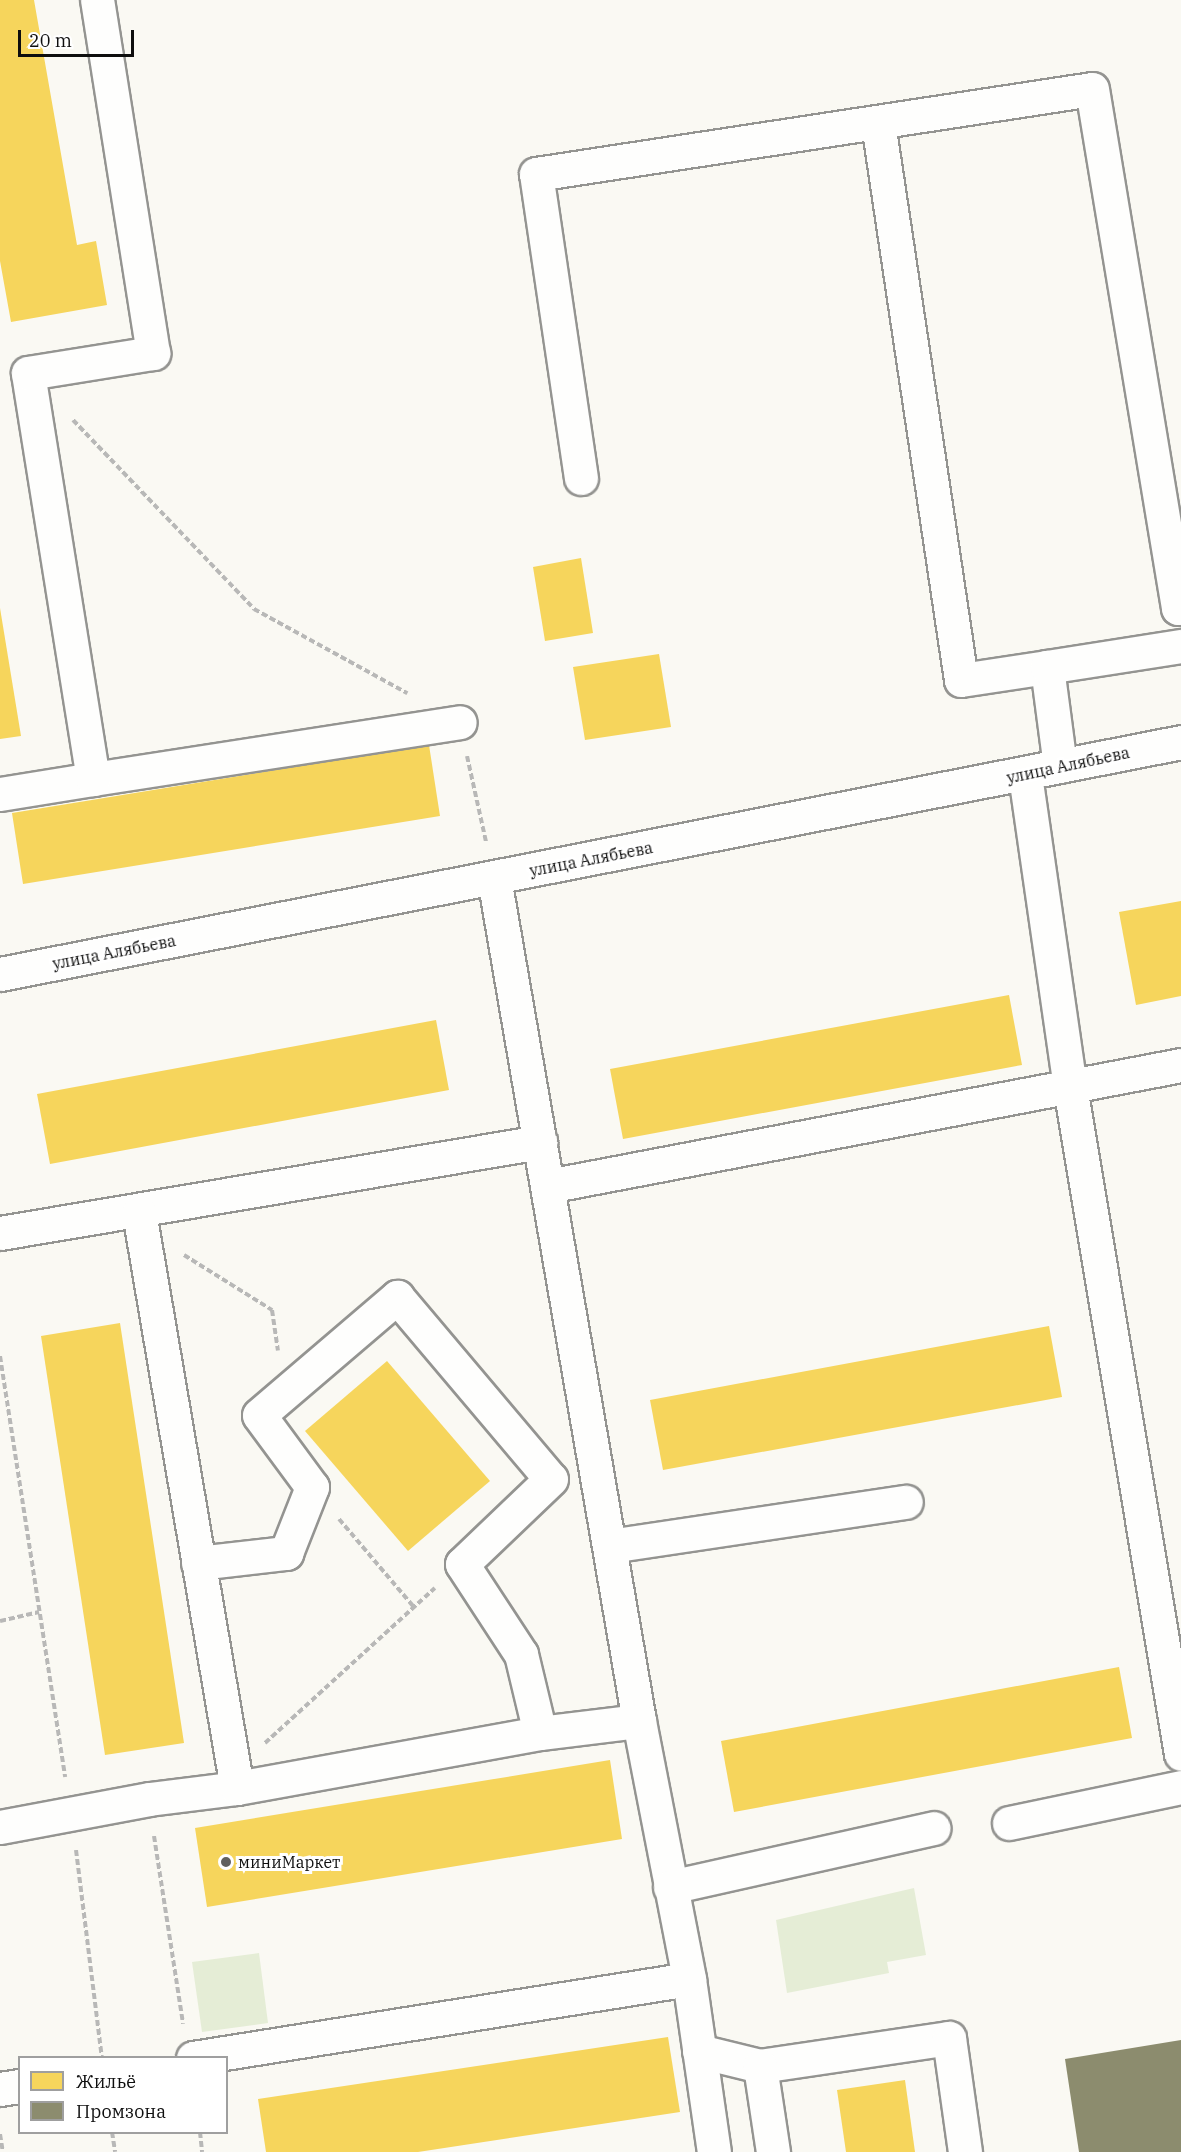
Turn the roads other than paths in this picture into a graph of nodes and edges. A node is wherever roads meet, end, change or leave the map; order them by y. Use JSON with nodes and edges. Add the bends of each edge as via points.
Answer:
{"nodes":[{"id":1,"x":97,"y":0,"type":"edge"},
{"id":2,"x":878,"y":123,"type":"junction"},
{"id":3,"x":581,"y":478,"type":"dead end"},
{"id":4,"x":1180,"y":615,"type":"edge"},
{"id":5,"x":1181,"y":646,"type":"edge"},
{"id":6,"x":1047,"y":667,"type":"junction"},
{"id":7,"x":459,"y":722,"type":"road end"},
{"id":8,"x":1181,"y":742,"type":"edge"},
{"id":9,"x":1060,"y":766,"type":"junction"},
{"id":10,"x":1025,"y":774,"type":"junction"},
{"id":11,"x":93,"y":779,"type":"junction"},
{"id":12,"x":0,"y":794,"type":"edge"},
{"id":13,"x":494,"y":878,"type":"junction"},
{"id":14,"x":0,"y":974,"type":"edge"},
{"id":15,"x":1181,"y":1065,"type":"edge"},
{"id":16,"x":1070,"y":1087,"type":"junction"},
{"id":17,"x":540,"y":1142,"type":"junction"},
{"id":18,"x":548,"y":1186,"type":"junction"},
{"id":19,"x":141,"y":1220,"type":"junction"},
{"id":20,"x":0,"y":1233,"type":"edge"},
{"id":21,"x":906,"y":1502,"type":"dead end"},
{"id":22,"x":610,"y":1546,"type":"junction"},
{"id":23,"x":198,"y":1563,"type":"junction"},
{"id":24,"x":1177,"y":1701,"type":"edge"},
{"id":25,"x":639,"y":1721,"type":"junction"},
{"id":26,"x":540,"y":1733,"type":"junction"},
{"id":27,"x":1181,"y":1754,"type":"edge"},
{"id":28,"x":235,"y":1780,"type":"junction"},
{"id":29,"x":1181,"y":1788,"type":"edge"},
{"id":30,"x":1008,"y":1823,"type":"dead end"},
{"id":31,"x":0,"y":1827,"type":"edge"},
{"id":32,"x":933,"y":1828,"type":"dead end"},
{"id":33,"x":669,"y":1887,"type":"junction"},
{"id":34,"x":689,"y":1979,"type":"junction"},
{"id":35,"x":189,"y":2046,"type":"edge"},
{"id":36,"x":699,"y":2051,"type":"junction"},
{"id":37,"x":760,"y":2066,"type":"junction"},
{"id":38,"x":18,"y":2086,"type":"edge"},
{"id":39,"x":0,"y":2089,"type":"edge"},
{"id":40,"x":714,"y":2152,"type":"edge"},
{"id":41,"x":773,"y":2152,"type":"edge"},
{"id":42,"x":965,"y":2152,"type":"edge"}],
"edges":[{"from":1,"to":11,"type":"street","via":[[153,353],[28,373]]},
{"from":2,"to":3,"type":"street","via":[[536,174]]},
{"from":2,"to":4,"type":"street","via":[[1092,89]]},
{"from":2,"to":6,"type":"street","via":[[961,680]]},
{"from":5,"to":6,"type":"street"},
{"from":6,"to":9,"type":"street"},
{"from":7,"to":11,"type":"street"},
{"from":8,"to":9,"type":"street","name":"улица Алябьева"},
{"from":9,"to":10,"type":"street","name":"улица Алябьева"},
{"from":10,"to":13,"type":"street","name":"улица Алябьева"},
{"from":10,"to":16,"type":"street"},
{"from":11,"to":12,"type":"street"},
{"from":13,"to":14,"type":"street","name":"улица Алябьева"},
{"from":13,"to":17,"type":"street"},
{"from":15,"to":16,"type":"street"},
{"from":16,"to":18,"type":"street"},
{"from":16,"to":24,"type":"street"},
{"from":17,"to":18,"type":"street"},
{"from":17,"to":19,"type":"street"},
{"from":18,"to":22,"type":"street"},
{"from":19,"to":20,"type":"street"},
{"from":19,"to":23,"type":"street"},
{"from":21,"to":22,"type":"street"},
{"from":22,"to":25,"type":"street"},
{"from":23,"to":26,"type":"street","via":[[286,1553],[312,1487],[259,1415],[397,1297],[551,1479],[462,1564],[521,1654]]},
{"from":23,"to":28,"type":"street"},
{"from":24,"to":27,"type":"street"},
{"from":25,"to":26,"type":"street"},
{"from":25,"to":33,"type":"street"},
{"from":26,"to":28,"type":"street"},
{"from":28,"to":31,"type":"street"},
{"from":29,"to":30,"type":"street"},
{"from":32,"to":33,"type":"street"},
{"from":33,"to":34,"type":"street"},
{"from":34,"to":35,"type":"street"},
{"from":34,"to":36,"type":"street"},
{"from":36,"to":37,"type":"street"},
{"from":36,"to":40,"type":"street"},
{"from":37,"to":41,"type":"street"},
{"from":37,"to":42,"type":"street","via":[[949,2038]]},
{"from":38,"to":39,"type":"street"}]}
